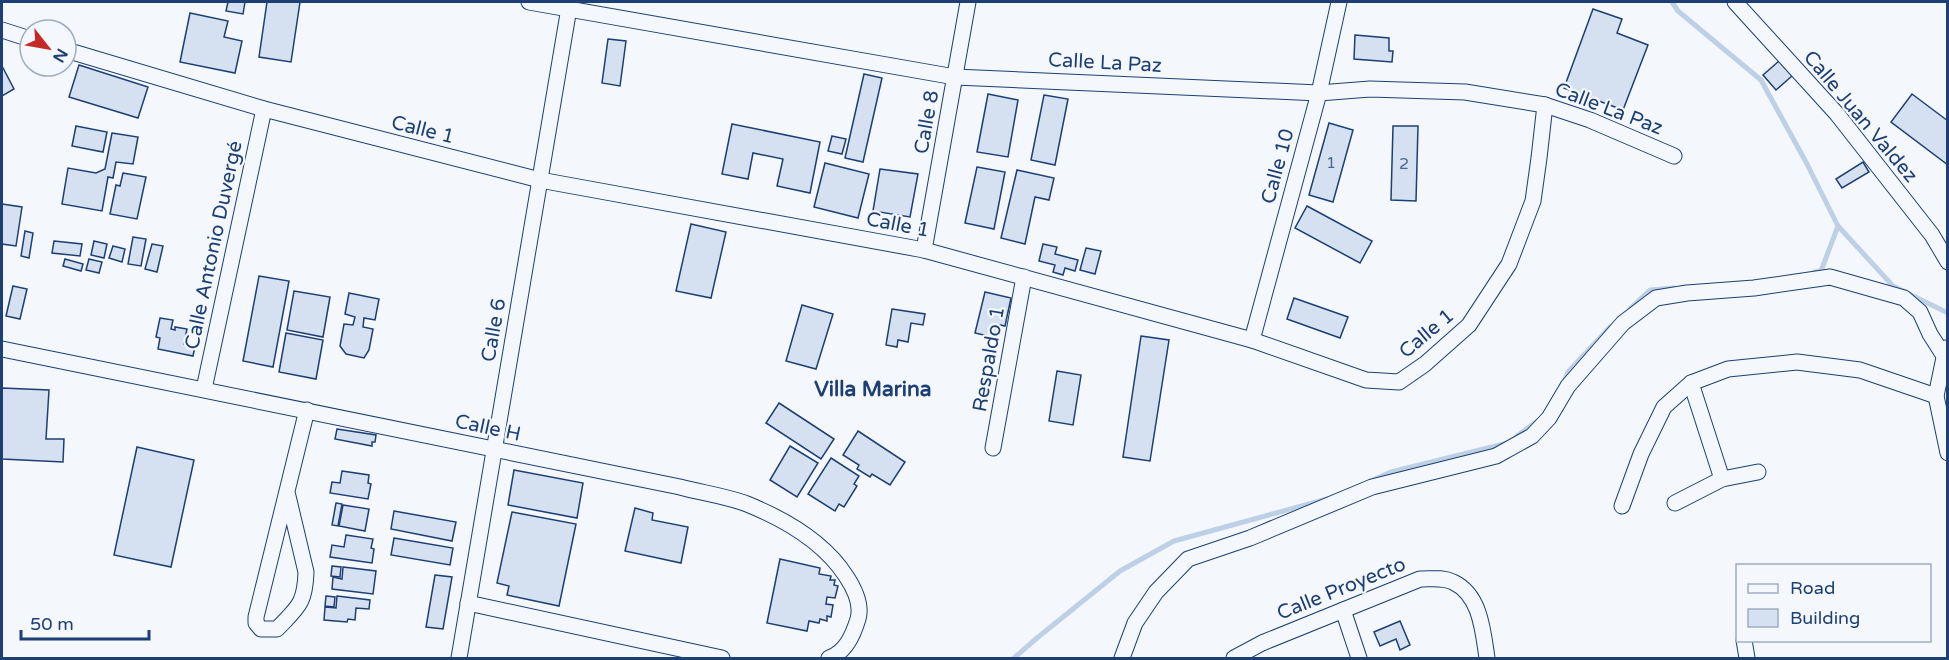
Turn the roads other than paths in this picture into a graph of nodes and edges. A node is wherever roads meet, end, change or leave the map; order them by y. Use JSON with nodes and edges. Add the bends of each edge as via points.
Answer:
{"nodes":[{"id":1,"x":529,"y":2,"type":"edge"},
{"id":2,"x":968,"y":2,"type":"edge"},
{"id":3,"x":1340,"y":2,"type":"edge"},
{"id":4,"x":1735,"y":2,"type":"edge"},
{"id":5,"x":569,"y":8,"type":"junction"},
{"id":6,"x":2,"y":30,"type":"edge"},
{"id":7,"x":18,"y":35,"type":"edge"},
{"id":8,"x":78,"y":54,"type":"edge"},
{"id":9,"x":955,"y":77,"type":"junction"},
{"id":10,"x":1319,"y":93,"type":"junction"},
{"id":11,"x":1545,"y":105,"type":"junction"},
{"id":12,"x":264,"y":109,"type":"junction"},
{"id":13,"x":1674,"y":156,"type":"dead end"},
{"id":14,"x":540,"y":180,"type":"junction"},
{"id":15,"x":924,"y":250,"type":"junction"},
{"id":16,"x":1947,"y":262,"type":"edge"},
{"id":17,"x":1024,"y":278,"type":"junction"},
{"id":18,"x":1252,"y":340,"type":"junction"},
{"id":19,"x":2,"y":349,"type":"edge"},
{"id":20,"x":1946,"y":349,"type":"edge"},
{"id":21,"x":1691,"y":383,"type":"junction"},
{"id":22,"x":204,"y":390,"type":"junction"},
{"id":23,"x":1936,"y":396,"type":"junction"},
{"id":24,"x":307,"y":410,"type":"junction"},
{"id":25,"x":993,"y":448,"type":"dead end"},
{"id":26,"x":494,"y":449,"type":"junction"},
{"id":27,"x":1947,"y":453,"type":"edge"},
{"id":28,"x":1758,"y":472,"type":"dead end"},
{"id":29,"x":1722,"y":479,"type":"junction"},
{"id":30,"x":287,"y":492,"type":"junction"},
{"id":31,"x":1675,"y":503,"type":"dead end"},
{"id":32,"x":1622,"y":506,"type":"dead end"},
{"id":33,"x":468,"y":603,"type":"junction"},
{"id":34,"x":1343,"y":610,"type":"junction"},
{"id":35,"x":1744,"y":642,"type":"edge"},
{"id":36,"x":459,"y":658,"type":"edge"},
{"id":37,"x":722,"y":658,"type":"edge"},
{"id":38,"x":829,"y":658,"type":"edge"},
{"id":39,"x":1122,"y":658,"type":"edge"},
{"id":40,"x":1234,"y":658,"type":"edge"},
{"id":41,"x":1359,"y":658,"type":"edge"},
{"id":42,"x":1487,"y":658,"type":"edge"},
{"id":43,"x":1747,"y":658,"type":"edge"}],
"edges":[{"from":1,"to":5,"type":"street","name":"Calle La Paz"},
{"from":2,"to":9,"type":"street","name":"Calle 8"},
{"from":3,"to":10,"type":"street","name":"Calle 10"},
{"from":4,"to":16,"type":"street","name":"Calle Juan Valdez","via":[[1837,114],[1932,235]]},
{"from":5,"to":9,"type":"street","name":"Calle La Paz"},
{"from":5,"to":14,"type":"street","name":"Calle 6"},
{"from":6,"to":7,"type":"street"},
{"from":8,"to":12,"type":"street","name":"Calle 1"},
{"from":9,"to":10,"type":"street","name":"Calle La Paz"},
{"from":9,"to":15,"type":"street","name":"Calle 8"},
{"from":10,"to":11,"type":"street","name":"Calle La Paz","via":[[1370,89],[1465,92]]},
{"from":10,"to":18,"type":"street","name":"Calle 10"},
{"from":11,"to":13,"type":"street","name":"Calle La Paz"},
{"from":11,"to":18,"type":"street","name":"Calle 1","via":[[1533,201],[1509,264],[1469,325],[1425,364],[1399,382],[1366,380]]},
{"from":12,"to":14,"type":"street","name":"Calle 1"},
{"from":12,"to":22,"type":"street","name":"Calle Antonio Duvergé"},
{"from":14,"to":15,"type":"street","name":"Calle 1"},
{"from":14,"to":26,"type":"street","name":"Calle 6"},
{"from":15,"to":17,"type":"street","name":"Calle 1"},
{"from":17,"to":18,"type":"street","name":"Calle 1"},
{"from":17,"to":25,"type":"street","name":"Respaldo 1"},
{"from":19,"to":22,"type":"street","name":"Calle H"},
{"from":20,"to":23,"type":"street"},
{"from":20,"to":39,"type":"street","via":[[1930,334],[1920,312],[1904,298],[1830,277],[1656,298],[1623,323],[1568,386],[1549,418],[1532,436],[1496,456],[1372,486],[1260,534],[1188,559],[1155,592],[1135,623]]},
{"from":21,"to":23,"type":"street","via":[[1728,369],[1797,362],[1860,370]]},
{"from":21,"to":29,"type":"street"},
{"from":21,"to":32,"type":"street","via":[[1664,407]]},
{"from":22,"to":24,"type":"street","name":"Calle H"},
{"from":23,"to":27,"type":"street"},
{"from":24,"to":26,"type":"street","name":"Calle H"},
{"from":24,"to":30,"type":"street"},
{"from":26,"to":33,"type":"street","name":"Calle 6"},
{"from":26,"to":38,"type":"street","name":"Calle H","via":[[680,487],[745,504],[783,521],[821,546],[854,588],[860,613],[852,638]]},
{"from":28,"to":29,"type":"street"},
{"from":29,"to":31,"type":"street"},
{"from":30,"to":30,"type":"street","via":[[306,572],[304,592],[300,606],[277,629],[261,629],[256,617]]},
{"from":33,"to":36,"type":"street","name":"Calle 6"},
{"from":33,"to":37,"type":"street"},
{"from":34,"to":40,"type":"street","name":"Calle Proyecto"},
{"from":34,"to":41,"type":"street"},
{"from":34,"to":42,"type":"street","name":"Calle Proyecto","via":[[1420,579],[1453,582],[1464,589],[1478,611]]},
{"from":35,"to":43,"type":"street"}]}
